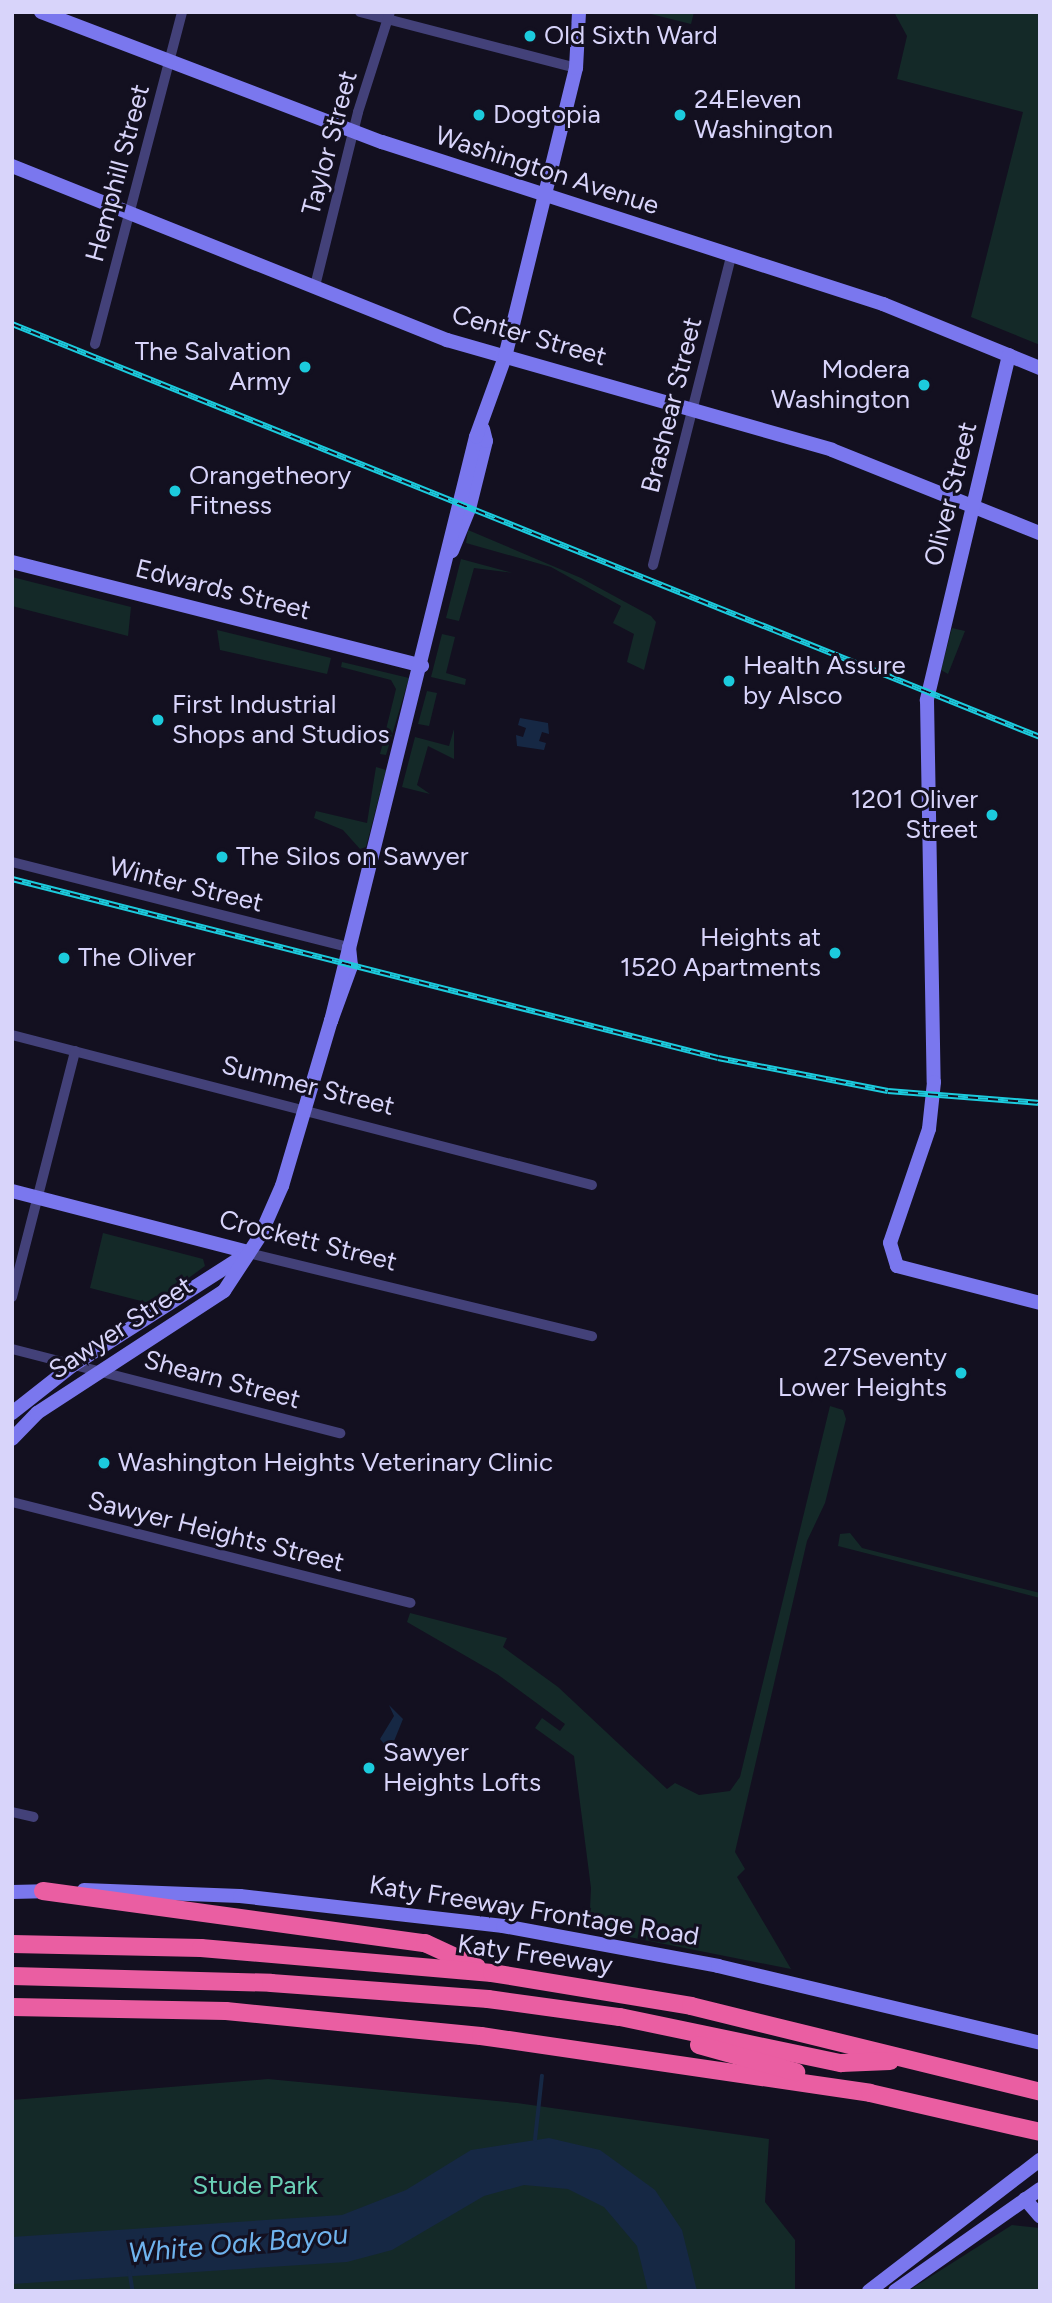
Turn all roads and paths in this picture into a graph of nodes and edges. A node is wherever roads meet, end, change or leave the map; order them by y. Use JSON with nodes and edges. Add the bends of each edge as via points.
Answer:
{"nodes":[{"id":1,"x":41,"y":12,"type":"edge"},
{"id":2,"x":182,"y":12,"type":"edge"},
{"id":3,"x":359,"y":12,"type":"edge"},
{"id":4,"x":579,"y":12,"type":"edge"},
{"id":5,"x":390,"y":16,"type":"edge"},
{"id":6,"x":169,"y":61,"type":"junction"},
{"id":7,"x":576,"y":68,"type":"junction"},
{"id":8,"x":353,"y":132,"type":"junction"},
{"id":9,"x":12,"y":166,"type":"edge"},
{"id":10,"x":541,"y":197,"type":"junction"},
{"id":11,"x":129,"y":212,"type":"junction"},
{"id":12,"x":731,"y":256,"type":"junction"},
{"id":13,"x":315,"y":286,"type":"junction"},
{"id":14,"x":95,"y":344,"type":"dead end"},
{"id":15,"x":1009,"y":355,"type":"junction"},
{"id":16,"x":505,"y":357,"type":"junction"},
{"id":17,"x":1040,"y":368,"type":"edge"},
{"id":18,"x":692,"y":411,"type":"junction"},
{"id":19,"x":972,"y":505,"type":"junction"},
{"id":20,"x":1040,"y":533,"type":"edge"},
{"id":21,"x":12,"y":562,"type":"edge"},
{"id":22,"x":653,"y":565,"type":"dead end"},
{"id":23,"x":422,"y":666,"type":"junction"},
{"id":24,"x":12,"y":862,"type":"edge"},
{"id":25,"x":349,"y":947,"type":"junction"},
{"id":26,"x":12,"y":1035,"type":"edge"},
{"id":27,"x":75,"y":1051,"type":"junction"},
{"id":28,"x":306,"y":1111,"type":"junction"},
{"id":29,"x":592,"y":1185,"type":"dead end"},
{"id":30,"x":12,"y":1191,"type":"edge"},
{"id":31,"x":39,"y":1198,"type":"junction"},
{"id":32,"x":248,"y":1253,"type":"junction"},
{"id":33,"x":12,"y":1297,"type":"edge"},
{"id":34,"x":1040,"y":1303,"type":"edge"},
{"id":35,"x":592,"y":1336,"type":"dead end"},
{"id":36,"x":12,"y":1349,"type":"edge"},
{"id":37,"x":73,"y":1365,"type":"junction"},
{"id":38,"x":99,"y":1370,"type":"junction"},
{"id":39,"x":12,"y":1413,"type":"edge"},
{"id":40,"x":340,"y":1433,"type":"dead end"},
{"id":41,"x":12,"y":1439,"type":"edge"},
{"id":42,"x":12,"y":1502,"type":"edge"},
{"id":43,"x":410,"y":1602,"type":"dead end"},
{"id":44,"x":12,"y":1812,"type":"edge"},
{"id":45,"x":33,"y":1817,"type":"dead end"},
{"id":46,"x":43,"y":1891,"type":"junction"},
{"id":47,"x":12,"y":1892,"type":"edge"},
{"id":48,"x":12,"y":1944,"type":"edge"},
{"id":49,"x":489,"y":1972,"type":"junction"},
{"id":50,"x":12,"y":1976,"type":"edge"},
{"id":51,"x":487,"y":2004,"type":"junction"},
{"id":52,"x":12,"y":2007,"type":"edge"},
{"id":53,"x":1040,"y":2043,"type":"edge"},
{"id":54,"x":911,"y":2061,"type":"junction"},
{"id":55,"x":1040,"y":2092,"type":"edge"},
{"id":56,"x":870,"y":2093,"type":"junction"},
{"id":57,"x":1040,"y":2132,"type":"edge"},
{"id":58,"x":1035,"y":2163,"type":"edge"},
{"id":59,"x":1040,"y":2189,"type":"edge"},
{"id":60,"x":1025,"y":2199,"type":"junction"},
{"id":61,"x":1040,"y":2216,"type":"edge"},
{"id":62,"x":869,"y":2291,"type":"edge"},
{"id":63,"x":895,"y":2291,"type":"edge"}],
"edges":[{"from":1,"to":6,"type":"main road","name":"Washington Avenue"},
{"from":2,"to":6,"type":"street","name":"Hemphill Street"},
{"from":3,"to":5,"type":"street"},
{"from":4,"to":7,"type":"main road","name":"Sawyer Street"},
{"from":5,"to":7,"type":"street"},
{"from":5,"to":8,"type":"street","name":"Taylor Street"},
{"from":6,"to":8,"type":"main road","name":"Washington Avenue"},
{"from":6,"to":11,"type":"street","name":"Hemphill Street"},
{"from":7,"to":10,"type":"main road","name":"Sawyer Street"},
{"from":8,"to":10,"type":"main road","name":"Washington Avenue"},
{"from":8,"to":13,"type":"street","name":"Taylor Street"},
{"from":9,"to":11,"type":"main road","name":"Center Street"},
{"from":10,"to":12,"type":"main road","name":"Washington Avenue"},
{"from":10,"to":16,"type":"main road","name":"Sawyer Street"},
{"from":11,"to":13,"type":"main road","name":"Center Street"},
{"from":11,"to":14,"type":"street","name":"Hemphill Street"},
{"from":12,"to":15,"type":"main road","name":"Washington Avenue","via":[[883,304]]},
{"from":12,"to":18,"type":"street","name":"Brashear Street"},
{"from":13,"to":16,"type":"main road","name":"Center Street"},
{"from":15,"to":17,"type":"main road","name":"Washington Avenue"},
{"from":15,"to":19,"type":"main road","name":"Oliver Street"},
{"from":16,"to":18,"type":"main road","name":"Center Street"},
{"from":16,"to":23,"type":"main road","name":"Sawyer Street","via":[[483,429],[486,441],[460,542],[452,551]]},
{"from":18,"to":19,"type":"main road","name":"Center Street","via":[[832,450]]},
{"from":18,"to":22,"type":"street","name":"Brashear Street"},
{"from":19,"to":20,"type":"main road","name":"Center Street"},
{"from":19,"to":34,"type":"main road","name":"Oliver Street","via":[[940,644],[920,697],[934,1082],[929,1129],[890,1243],[897,1266]]},
{"from":21,"to":23,"type":"main road","name":"Edwards Street"},
{"from":23,"to":25,"type":"main road","name":"Sawyer Street"},
{"from":24,"to":25,"type":"street","name":"Winter Street"},
{"from":25,"to":28,"type":"main road","name":"Sawyer Street"},
{"from":26,"to":27,"type":"street","name":"Summer Street"},
{"from":27,"to":28,"type":"street","name":"Summer Street"},
{"from":27,"to":31,"type":"street"},
{"from":28,"to":29,"type":"street","name":"Summer Street"},
{"from":28,"to":32,"type":"main road","name":"Sawyer Street","via":[[282,1186]]},
{"from":30,"to":31,"type":"main road","name":"Crockett Street"},
{"from":31,"to":32,"type":"main road","name":"Crockett Street"},
{"from":31,"to":33,"type":"street"},
{"from":32,"to":35,"type":"street","name":"Crockett Street"},
{"from":32,"to":37,"type":"main road","name":"Sawyer Street"},
{"from":32,"to":38,"type":"main road","name":"Sawyer Street","via":[[224,1291]]},
{"from":36,"to":37,"type":"street","name":"Shearn Street"},
{"from":37,"to":38,"type":"street","name":"Shearn Street"},
{"from":37,"to":39,"type":"main road","name":"Sawyer Street"},
{"from":38,"to":40,"type":"street","name":"Shearn Street"},
{"from":38,"to":41,"type":"main road","name":"Sawyer Street","via":[[37,1413]]},
{"from":42,"to":43,"type":"street","name":"Sawyer Heights Street"},
{"from":44,"to":45,"type":"street"},
{"from":46,"to":47,"type":"main road","name":"Katy Freeway Frontage Road"},
{"from":46,"to":49,"type":"highway","via":[[425,1943]]},
{"from":46,"to":53,"type":"main road","name":"Katy Freeway Frontage Road","via":[[240,1896],[503,1926],[893,2007]]},
{"from":48,"to":49,"type":"highway","name":"Katy Freeway","via":[[201,1948]]},
{"from":49,"to":54,"type":"highway","name":"Katy Freeway","via":[[691,2006]]},
{"from":50,"to":51,"type":"highway","via":[[140,1976],[374,1990]]},
{"from":51,"to":54,"type":"highway","via":[[620,2017],[841,2063]]},
{"from":51,"to":56,"type":"highway","via":[[704,2046]]},
{"from":52,"to":56,"type":"highway","via":[[226,2011],[481,2036]]},
{"from":54,"to":55,"type":"highway","name":"Katy Freeway"},
{"from":56,"to":57,"type":"highway"},
{"from":58,"to":60,"type":"main road"},
{"from":58,"to":62,"type":"main road"},
{"from":59,"to":60,"type":"main road"},
{"from":60,"to":61,"type":"main road"},
{"from":60,"to":63,"type":"main road"}]}
